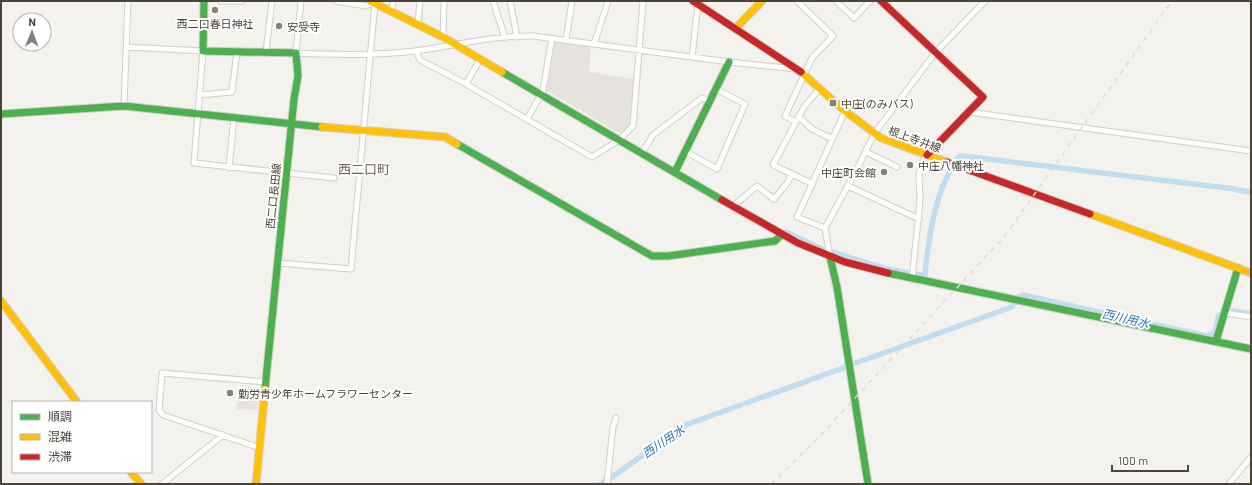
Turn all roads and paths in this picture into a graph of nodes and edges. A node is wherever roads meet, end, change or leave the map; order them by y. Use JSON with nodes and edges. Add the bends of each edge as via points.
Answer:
{"nodes":[{"id":1,"x":128,"y":1,"type":"edge"},
{"id":2,"x":204,"y":1,"type":"edge"},
{"id":3,"x":221,"y":1,"type":"edge"},
{"id":4,"x":242,"y":1,"type":"edge"},
{"id":5,"x":272,"y":1,"type":"edge"},
{"id":6,"x":301,"y":1,"type":"edge"},
{"id":7,"x":336,"y":1,"type":"edge"},
{"id":8,"x":393,"y":1,"type":"edge"},
{"id":9,"x":420,"y":1,"type":"edge"},
{"id":10,"x":444,"y":1,"type":"edge"},
{"id":11,"x":493,"y":1,"type":"edge"},
{"id":12,"x":510,"y":1,"type":"edge"},
{"id":13,"x":572,"y":1,"type":"edge"},
{"id":14,"x":608,"y":1,"type":"edge"},
{"id":15,"x":643,"y":1,"type":"edge"},
{"id":16,"x":762,"y":1,"type":"edge"},
{"id":17,"x":797,"y":1,"type":"edge"},
{"id":18,"x":836,"y":1,"type":"edge"},
{"id":19,"x":870,"y":1,"type":"edge"},
{"id":20,"x":881,"y":1,"type":"edge"},
{"id":21,"x":985,"y":1,"type":"edge"},
{"id":22,"x":372,"y":2,"type":"edge"},
{"id":23,"x":696,"y":3,"type":"edge"},
{"id":24,"x":392,"y":11,"type":"junction"},
{"id":25,"x":418,"y":23,"type":"junction"},
{"id":26,"x":735,"y":29,"type":"junction"},
{"id":27,"x":517,"y":37,"type":"junction"},
{"id":28,"x":443,"y":38,"type":"junction"},
{"id":29,"x":505,"y":38,"type":"junction"},
{"id":30,"x":552,"y":38,"type":"junction"},
{"id":31,"x":566,"y":40,"type":"junction"},
{"id":32,"x":454,"y":44,"type":"junction"},
{"id":33,"x":594,"y":44,"type":"junction"},
{"id":34,"x":127,"y":47,"type":"junction"},
{"id":35,"x":639,"y":50,"type":"junction"},
{"id":36,"x":203,"y":51,"type":"junction"},
{"id":37,"x":237,"y":51,"type":"junction"},
{"id":38,"x":416,"y":51,"type":"junction"},
{"id":39,"x":266,"y":52,"type":"junction"},
{"id":40,"x":296,"y":53,"type":"junction"},
{"id":41,"x":935,"y":53,"type":"junction"},
{"id":42,"x":369,"y":56,"type":"junction"},
{"id":43,"x":692,"y":57,"type":"junction"},
{"id":44,"x":480,"y":59,"type":"junction"},
{"id":45,"x":729,"y":62,"type":"junction"},
{"id":46,"x":796,"y":69,"type":"junction"},
{"id":47,"x":805,"y":75,"type":"junction"},
{"id":48,"x":466,"y":84,"type":"junction"},
{"id":49,"x":716,"y":88,"type":"junction"},
{"id":50,"x":820,"y":88,"type":"junction"},
{"id":51,"x":199,"y":95,"type":"junction"},
{"id":52,"x":542,"y":96,"type":"junction"},
{"id":53,"x":710,"y":101,"type":"junction"},
{"id":54,"x":124,"y":106,"type":"junction"},
{"id":55,"x":846,"y":111,"type":"junction"},
{"id":56,"x":969,"y":112,"type":"junction"},
{"id":57,"x":1,"y":114,"type":"edge"},
{"id":58,"x":198,"y":114,"type":"junction"},
{"id":59,"x":234,"y":117,"type":"junction"},
{"id":60,"x":527,"y":119,"type":"junction"},
{"id":61,"x":797,"y":120,"type":"junction"},
{"id":62,"x":292,"y":124,"type":"junction"},
{"id":63,"x":364,"y":131,"type":"junction"},
{"id":64,"x":874,"y":134,"type":"junction"},
{"id":65,"x":832,"y":139,"type":"junction"},
{"id":66,"x":618,"y":140,"type":"junction"},
{"id":67,"x":685,"y":151,"type":"junction"},
{"id":68,"x":1251,"y":151,"type":"edge"},
{"id":69,"x":866,"y":152,"type":"junction"},
{"id":70,"x":642,"y":153,"type":"junction"},
{"id":71,"x":927,"y":155,"type":"junction"},
{"id":72,"x":897,"y":167,"type":"dead end"},
{"id":73,"x":229,"y":168,"type":"junction"},
{"id":74,"x":675,"y":172,"type":"junction"},
{"id":75,"x":287,"y":174,"type":"junction"},
{"id":76,"x":791,"y":175,"type":"junction"},
{"id":77,"x":334,"y":178,"type":"dead end"},
{"id":78,"x":813,"y":184,"type":"junction"},
{"id":79,"x":848,"y":186,"type":"junction"},
{"id":80,"x":733,"y":206,"type":"junction"},
{"id":81,"x":919,"y":219,"type":"junction"},
{"id":82,"x":825,"y":228,"type":"junction"},
{"id":83,"x":781,"y":235,"type":"junction"},
{"id":84,"x":830,"y":258,"type":"junction"},
{"id":85,"x":278,"y":263,"type":"junction"},
{"id":86,"x":1238,"y":268,"type":"junction"},
{"id":87,"x":1251,"y":273,"type":"edge"},
{"id":88,"x":912,"y":279,"type":"junction"},
{"id":89,"x":1,"y":301,"type":"edge"},
{"id":90,"x":1225,"y":313,"type":"junction"},
{"id":91,"x":1251,"y":317,"type":"edge"},
{"id":92,"x":1216,"y":341,"type":"junction"},
{"id":93,"x":1251,"y":349,"type":"edge"},
{"id":94,"x":266,"y":382,"type":"junction"},
{"id":95,"x":76,"y":401,"type":"edge"},
{"id":96,"x":616,"y":418,"type":"dead end"},
{"id":97,"x":222,"y":435,"type":"junction"},
{"id":98,"x":260,"y":448,"type":"junction"},
{"id":99,"x":1251,"y":457,"type":"edge"},
{"id":100,"x":132,"y":473,"type":"edge"},
{"id":101,"x":141,"y":484,"type":"edge"},
{"id":102,"x":162,"y":484,"type":"edge"},
{"id":103,"x":256,"y":484,"type":"edge"},
{"id":104,"x":607,"y":484,"type":"edge"},
{"id":105,"x":868,"y":484,"type":"edge"},
{"id":106,"x":1229,"y":484,"type":"edge"}],
"edges":[{"from":1,"to":34,"type":"street"},
{"from":2,"to":36,"type":"street"},
{"from":3,"to":4,"type":"street"},
{"from":5,"to":39,"type":"street"},
{"from":6,"to":40,"type":"street"},
{"from":7,"to":22,"type":"street","via":[[366,6]]},
{"from":8,"to":24,"type":"street"},
{"from":9,"to":25,"type":"street"},
{"from":10,"to":28,"type":"street"},
{"from":11,"to":29,"type":"street"},
{"from":12,"to":27,"type":"street"},
{"from":13,"to":31,"type":"street"},
{"from":14,"to":33,"type":"street"},
{"from":15,"to":35,"type":"street"},
{"from":16,"to":26,"type":"street"},
{"from":17,"to":47,"type":"street","via":[[833,36],[812,58]]},
{"from":18,"to":19,"type":"street","via":[[854,18]]},
{"from":20,"to":41,"type":"street"},
{"from":21,"to":41,"type":"street"},
{"from":22,"to":24,"type":"street"},
{"from":22,"to":42,"type":"street"},
{"from":23,"to":26,"type":"street","name":"根上寺井線"},
{"from":23,"to":43,"type":"street"},
{"from":24,"to":25,"type":"street"},
{"from":25,"to":28,"type":"street"},
{"from":26,"to":46,"type":"street","name":"根上寺井線"},
{"from":27,"to":29,"type":"street"},
{"from":27,"to":30,"type":"street"},
{"from":28,"to":32,"type":"street"},
{"from":29,"to":32,"type":"street"},
{"from":30,"to":31,"type":"street"},
{"from":30,"to":52,"type":"street"},
{"from":31,"to":33,"type":"street"},
{"from":32,"to":38,"type":"street"},
{"from":32,"to":44,"type":"street"},
{"from":33,"to":35,"type":"street"},
{"from":34,"to":36,"type":"street"},
{"from":34,"to":54,"type":"street"},
{"from":35,"to":43,"type":"street"},
{"from":35,"to":66,"type":"street","via":[[632,126]]},
{"from":36,"to":37,"type":"street"},
{"from":36,"to":51,"type":"street"},
{"from":37,"to":39,"type":"street"},
{"from":37,"to":51,"type":"street","via":[[232,92]]},
{"from":38,"to":42,"type":"street"},
{"from":38,"to":48,"type":"street","via":[[420,60]]},
{"from":39,"to":40,"type":"street"},
{"from":40,"to":42,"type":"street"},
{"from":40,"to":62,"type":"street","name":"西二口長田線","via":[[298,88],[294,99]]},
{"from":41,"to":56,"type":"street","via":[[983,97]]},
{"from":41,"to":64,"type":"street"},
{"from":42,"to":63,"type":"street"},
{"from":43,"to":45,"type":"street"},
{"from":44,"to":48,"type":"street"},
{"from":44,"to":52,"type":"street"},
{"from":45,"to":46,"type":"street"},
{"from":45,"to":49,"type":"street"},
{"from":46,"to":47,"type":"street","name":"根上寺井線"},
{"from":47,"to":50,"type":"street","name":"根上寺井線"},
{"from":47,"to":61,"type":"street","via":[[785,116]]},
{"from":48,"to":60,"type":"street"},
{"from":49,"to":53,"type":"street"},
{"from":49,"to":67,"type":"street","via":[[744,104],[717,169]]},
{"from":50,"to":55,"type":"street","name":"根上寺井線"},
{"from":50,"to":61,"type":"street"},
{"from":51,"to":58,"type":"street"},
{"from":52,"to":60,"type":"street"},
{"from":52,"to":66,"type":"street"},
{"from":53,"to":67,"type":"street"},
{"from":53,"to":70,"type":"street","via":[[702,98],[653,135]]},
{"from":54,"to":57,"type":"street"},
{"from":54,"to":58,"type":"street"},
{"from":55,"to":64,"type":"street","name":"根上寺井線"},
{"from":55,"to":65,"type":"street"},
{"from":56,"to":68,"type":"street"},
{"from":56,"to":71,"type":"street"},
{"from":58,"to":59,"type":"street"},
{"from":58,"to":73,"type":"street","via":[[194,163]]},
{"from":59,"to":62,"type":"street"},
{"from":59,"to":73,"type":"street"},
{"from":60,"to":66,"type":"street","via":[[592,157]]},
{"from":61,"to":65,"type":"street"},
{"from":61,"to":76,"type":"street","via":[[773,165]]},
{"from":62,"to":63,"type":"street"},
{"from":62,"to":75,"type":"street","name":"西二口長田線"},
{"from":63,"to":83,"type":"street","via":[[445,137],[652,256],[775,241]]},
{"from":63,"to":85,"type":"street","via":[[351,269]]},
{"from":64,"to":69,"type":"street"},
{"from":64,"to":71,"type":"street","name":"根上寺井線"},
{"from":65,"to":78,"type":"street"},
{"from":66,"to":70,"type":"street"},
{"from":67,"to":74,"type":"street"},
{"from":69,"to":72,"type":"street"},
{"from":69,"to":79,"type":"street"},
{"from":70,"to":74,"type":"street"},
{"from":71,"to":81,"type":"street","via":[[920,174]]},
{"from":71,"to":86,"type":"street","name":"根上寺井線"},
{"from":73,"to":75,"type":"street"},
{"from":74,"to":80,"type":"street"},
{"from":75,"to":77,"type":"street"},
{"from":75,"to":85,"type":"street","name":"西二口長田線"},
{"from":76,"to":78,"type":"street"},
{"from":76,"to":80,"type":"street","via":[[774,199],[757,186]]},
{"from":78,"to":82,"type":"street","via":[[797,217]]},
{"from":79,"to":81,"type":"street"},
{"from":79,"to":82,"type":"street"},
{"from":80,"to":83,"type":"street"},
{"from":81,"to":88,"type":"street"},
{"from":82,"to":84,"type":"street"},
{"from":83,"to":84,"type":"street"},
{"from":84,"to":88,"type":"street"},
{"from":84,"to":105,"type":"street","via":[[837,287]]},
{"from":85,"to":94,"type":"street","name":"西二口長田線"},
{"from":86,"to":87,"type":"street","name":"根上寺井線"},
{"from":86,"to":90,"type":"street"},
{"from":88,"to":92,"type":"street"},
{"from":89,"to":95,"type":"street"},
{"from":90,"to":91,"type":"street"},
{"from":90,"to":92,"type":"street"},
{"from":92,"to":93,"type":"street"},
{"from":94,"to":97,"type":"street","via":[[162,373],[159,410],[163,415]]},
{"from":94,"to":98,"type":"street","name":"西二口長田線"},
{"from":96,"to":104,"type":"street"},
{"from":97,"to":98,"type":"street"},
{"from":97,"to":102,"type":"street"},
{"from":98,"to":103,"type":"street","name":"西二口長田線"},
{"from":99,"to":106,"type":"street"},
{"from":100,"to":101,"type":"street"}]}
